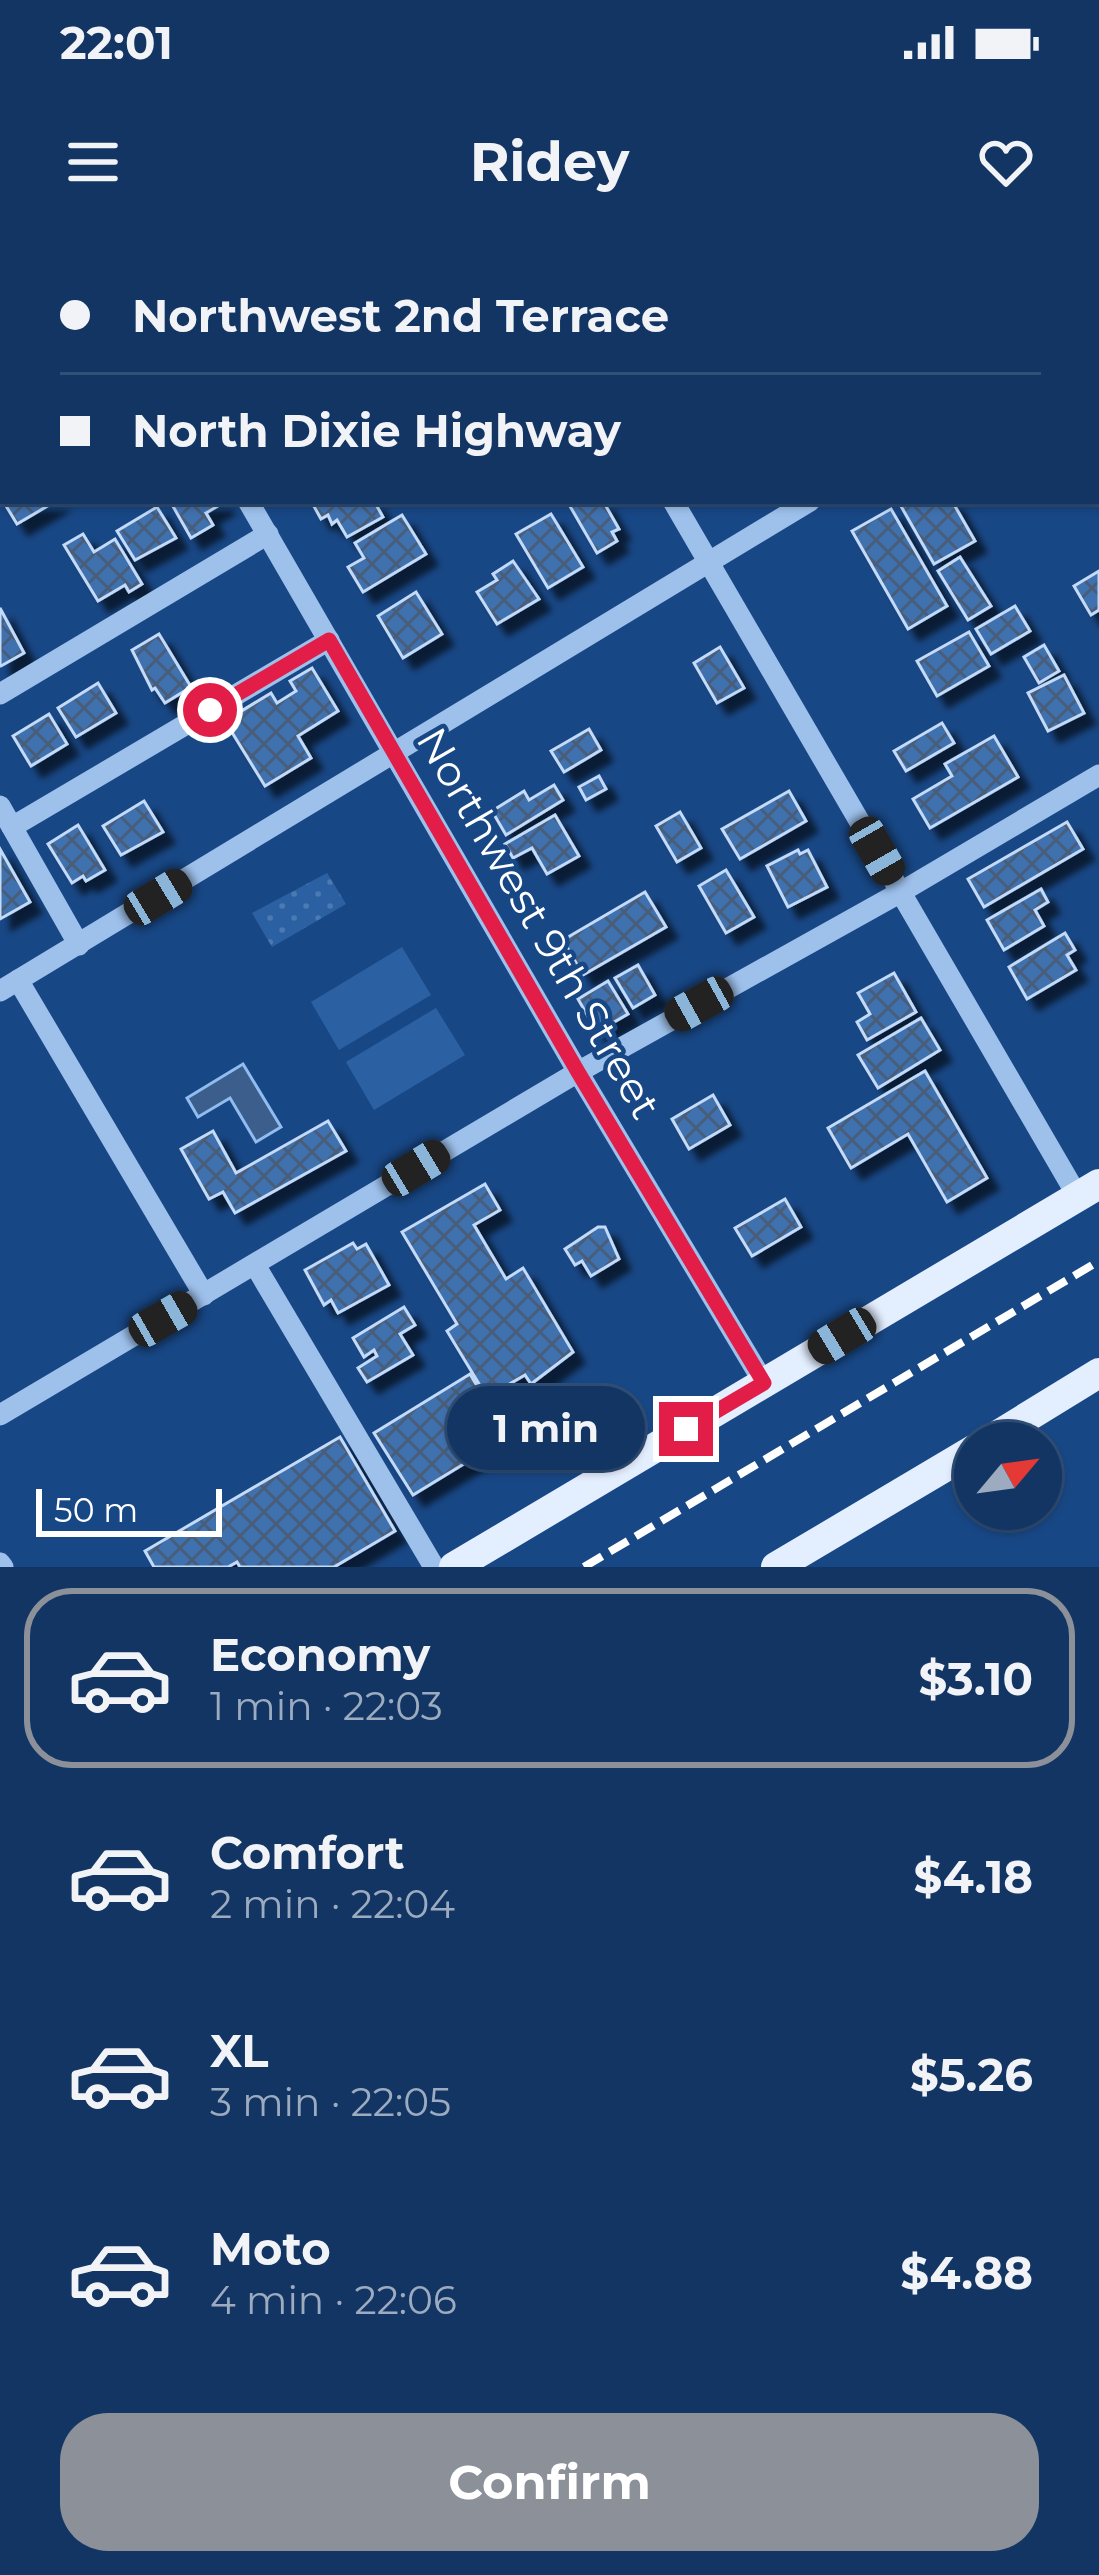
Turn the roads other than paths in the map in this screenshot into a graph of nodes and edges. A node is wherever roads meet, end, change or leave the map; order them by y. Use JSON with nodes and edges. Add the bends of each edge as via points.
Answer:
{"nodes":[{"id":1,"x":250,"y":504,"type":"edge"},
{"id":2,"x":675,"y":504,"type":"edge"},
{"id":3,"x":805,"y":504,"type":"edge"},
{"id":4,"x":268,"y":534,"type":"junction"},
{"id":5,"x":709,"y":564,"type":"junction"},
{"id":6,"x":329,"y":640,"type":"junction"},
{"id":7,"x":0,"y":694,"type":"edge"},
{"id":8,"x":396,"y":754,"type":"junction"},
{"id":9,"x":1099,"y":775,"type":"edge"},
{"id":10,"x":0,"y":806,"type":"edge"},
{"id":11,"x":12,"y":827,"type":"junction"},
{"id":12,"x":901,"y":892,"type":"junction"},
{"id":13,"x":79,"y":945,"type":"junction"},
{"id":14,"x":9,"y":986,"type":"edge"},
{"id":15,"x":578,"y":1072,"type":"junction"},
{"id":16,"x":1088,"y":1190,"type":"edge"},
{"id":17,"x":255,"y":1265,"type":"junction"},
{"id":18,"x":204,"y":1295,"type":"junction"},
{"id":19,"x":1099,"y":1373,"type":"edge"},
{"id":20,"x":764,"y":1383,"type":"junction"},
{"id":21,"x":0,"y":1415,"type":"edge"},
{"id":22,"x":1020,"y":1422,"type":"edge"},
{"id":23,"x":954,"y":1461,"type":"edge"},
{"id":24,"x":434,"y":1567,"type":"edge"},
{"id":25,"x":454,"y":1567,"type":"edge"},
{"id":26,"x":776,"y":1567,"type":"edge"}],
"edges":[{"from":1,"to":4,"type":"street","name":"Northwest 9th Street"},
{"from":2,"to":5,"type":"street"},
{"from":3,"to":5,"type":"street"},
{"from":4,"to":6,"type":"street","name":"Northwest 9th Street"},
{"from":4,"to":7,"type":"street"},
{"from":5,"to":8,"type":"street"},
{"from":5,"to":12,"type":"street"},
{"from":6,"to":8,"type":"street","name":"Northwest 9th Street"},
{"from":6,"to":11,"type":"street"},
{"from":8,"to":13,"type":"street"},
{"from":8,"to":15,"type":"street","name":"Northwest 9th Street"},
{"from":9,"to":12,"type":"street"},
{"from":10,"to":11,"type":"street"},
{"from":11,"to":13,"type":"street"},
{"from":12,"to":15,"type":"street"},
{"from":12,"to":16,"type":"street"},
{"from":13,"to":14,"type":"street"},
{"from":14,"to":18,"type":"street"},
{"from":15,"to":17,"type":"street"},
{"from":15,"to":20,"type":"street","name":"Northwest 9th Street"},
{"from":16,"to":20,"type":"main road"},
{"from":17,"to":18,"type":"street"},
{"from":17,"to":24,"type":"street"},
{"from":18,"to":21,"type":"street"},
{"from":19,"to":22,"type":"main road"},
{"from":20,"to":25,"type":"main road"},
{"from":23,"to":26,"type":"main road"}]}
